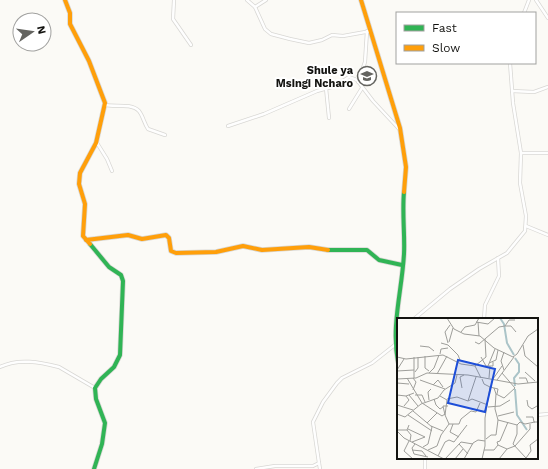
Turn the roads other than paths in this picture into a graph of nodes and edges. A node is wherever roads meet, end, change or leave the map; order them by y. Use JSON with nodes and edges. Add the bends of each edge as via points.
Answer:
{"nodes":[{"id":1,"x":65,"y":0,"type":"edge"},
{"id":2,"x":174,"y":0,"type":"edge"},
{"id":3,"x":248,"y":0,"type":"edge"},
{"id":4,"x":266,"y":0,"type":"edge"},
{"id":5,"x":362,"y":0,"type":"edge"},
{"id":6,"x":529,"y":0,"type":"edge"},
{"id":7,"x":536,"y":0,"type":"edge"},
{"id":8,"x":255,"y":7,"type":"junction"},
{"id":9,"x":524,"y":12,"type":"edge"},
{"id":10,"x":548,"y":18,"type":"edge"},
{"id":11,"x":369,"y":31,"type":"junction"},
{"id":12,"x":191,"y":45,"type":"dead end"},
{"id":13,"x":510,"y":64,"type":"edge"},
{"id":14,"x":358,"y":82,"type":"junction"},
{"id":15,"x":548,"y":87,"type":"edge"},
{"id":16,"x":326,"y":88,"type":"junction"},
{"id":17,"x":362,"y":88,"type":"junction"},
{"id":18,"x":512,"y":91,"type":"junction"},
{"id":19,"x":105,"y":105,"type":"junction"},
{"id":20,"x":349,"y":109,"type":"dead end"},
{"id":21,"x":329,"y":118,"type":"dead end"},
{"id":22,"x":228,"y":126,"type":"dead end"},
{"id":23,"x":400,"y":130,"type":"junction"},
{"id":24,"x":165,"y":135,"type":"dead end"},
{"id":25,"x":97,"y":143,"type":"junction"},
{"id":26,"x":521,"y":153,"type":"junction"},
{"id":27,"x":548,"y":153,"type":"edge"},
{"id":28,"x":112,"y":171,"type":"dead end"},
{"id":29,"x":526,"y":226,"type":"junction"},
{"id":30,"x":548,"y":230,"type":"edge"},
{"id":31,"x":544,"y":233,"type":"junction"},
{"id":32,"x":548,"y":235,"type":"edge"},
{"id":33,"x":86,"y":240,"type":"junction"},
{"id":34,"x":498,"y":258,"type":"junction"},
{"id":35,"x":402,"y":265,"type":"junction"},
{"id":36,"x":415,"y":318,"type":"edge"},
{"id":37,"x":484,"y":318,"type":"edge"},
{"id":38,"x":397,"y":335,"type":"edge"},
{"id":39,"x":396,"y":344,"type":"junction"},
{"id":40,"x":397,"y":353,"type":"edge"},
{"id":41,"x":0,"y":367,"type":"edge"},
{"id":42,"x":95,"y":388,"type":"junction"},
{"id":43,"x":548,"y":414,"type":"edge"},
{"id":44,"x":538,"y":415,"type":"edge"},
{"id":45,"x":319,"y":463,"type":"junction"},
{"id":46,"x":94,"y":469,"type":"edge"},
{"id":47,"x":256,"y":469,"type":"edge"},
{"id":48,"x":320,"y":469,"type":"edge"}],
"edges":[{"from":1,"to":19,"type":"street","via":[[70,12],[70,24],[89,61]]},
{"from":2,"to":12,"type":"street","via":[[172,19]]},
{"from":3,"to":8,"type":"street"},
{"from":4,"to":8,"type":"street"},
{"from":5,"to":11,"type":"street"},
{"from":6,"to":9,"type":"street"},
{"from":7,"to":10,"type":"street"},
{"from":8,"to":11,"type":"street","via":[[265,29],[271,34],[290,39],[312,42],[332,35],[343,36]]},
{"from":11,"to":14,"type":"street","via":[[365,62]]},
{"from":11,"to":23,"type":"street"},
{"from":13,"to":18,"type":"street"},
{"from":14,"to":16,"type":"street","via":[[349,77],[335,86]]},
{"from":14,"to":17,"type":"street"},
{"from":15,"to":18,"type":"street","via":[[534,92]]},
{"from":16,"to":21,"type":"street"},
{"from":16,"to":22,"type":"street"},
{"from":17,"to":20,"type":"street"},
{"from":17,"to":23,"type":"street"},
{"from":18,"to":26,"type":"street"},
{"from":19,"to":24,"type":"street","via":[[136,109],[148,128]]},
{"from":19,"to":25,"type":"street"},
{"from":23,"to":35,"type":"street","via":[[406,167]]},
{"from":25,"to":28,"type":"street"},
{"from":25,"to":33,"type":"street","via":[[80,173],[79,184],[85,204],[83,230]]},
{"from":26,"to":27,"type":"street"},
{"from":26,"to":29,"type":"street","via":[[520,183]]},
{"from":29,"to":31,"type":"street"},
{"from":29,"to":34,"type":"street","via":[[523,235]]},
{"from":30,"to":31,"type":"street"},
{"from":31,"to":32,"type":"street"},
{"from":33,"to":35,"type":"street","via":[[128,235],[142,239],[166,235],[171,251],[176,253],[216,252],[243,246],[262,250],[309,247],[326,250],[367,250],[379,260]]},
{"from":33,"to":42,"type":"street","via":[[109,267],[121,275],[123,281],[120,355],[114,368]]},
{"from":34,"to":36,"type":"street","via":[[450,289]]},
{"from":34,"to":37,"type":"street","via":[[499,276],[485,305]]},
{"from":35,"to":38,"type":"street","via":[[396,309]]},
{"from":38,"to":39,"type":"street"},
{"from":39,"to":40,"type":"street"},
{"from":39,"to":45,"type":"street","via":[[372,363],[337,383],[323,402],[313,422]]},
{"from":41,"to":42,"type":"street","via":[[21,362],[53,365]]},
{"from":42,"to":46,"type":"street","via":[[96,399],[105,423]]},
{"from":43,"to":44,"type":"street"},
{"from":45,"to":47,"type":"street","via":[[313,466]]},
{"from":45,"to":48,"type":"street"}]}
